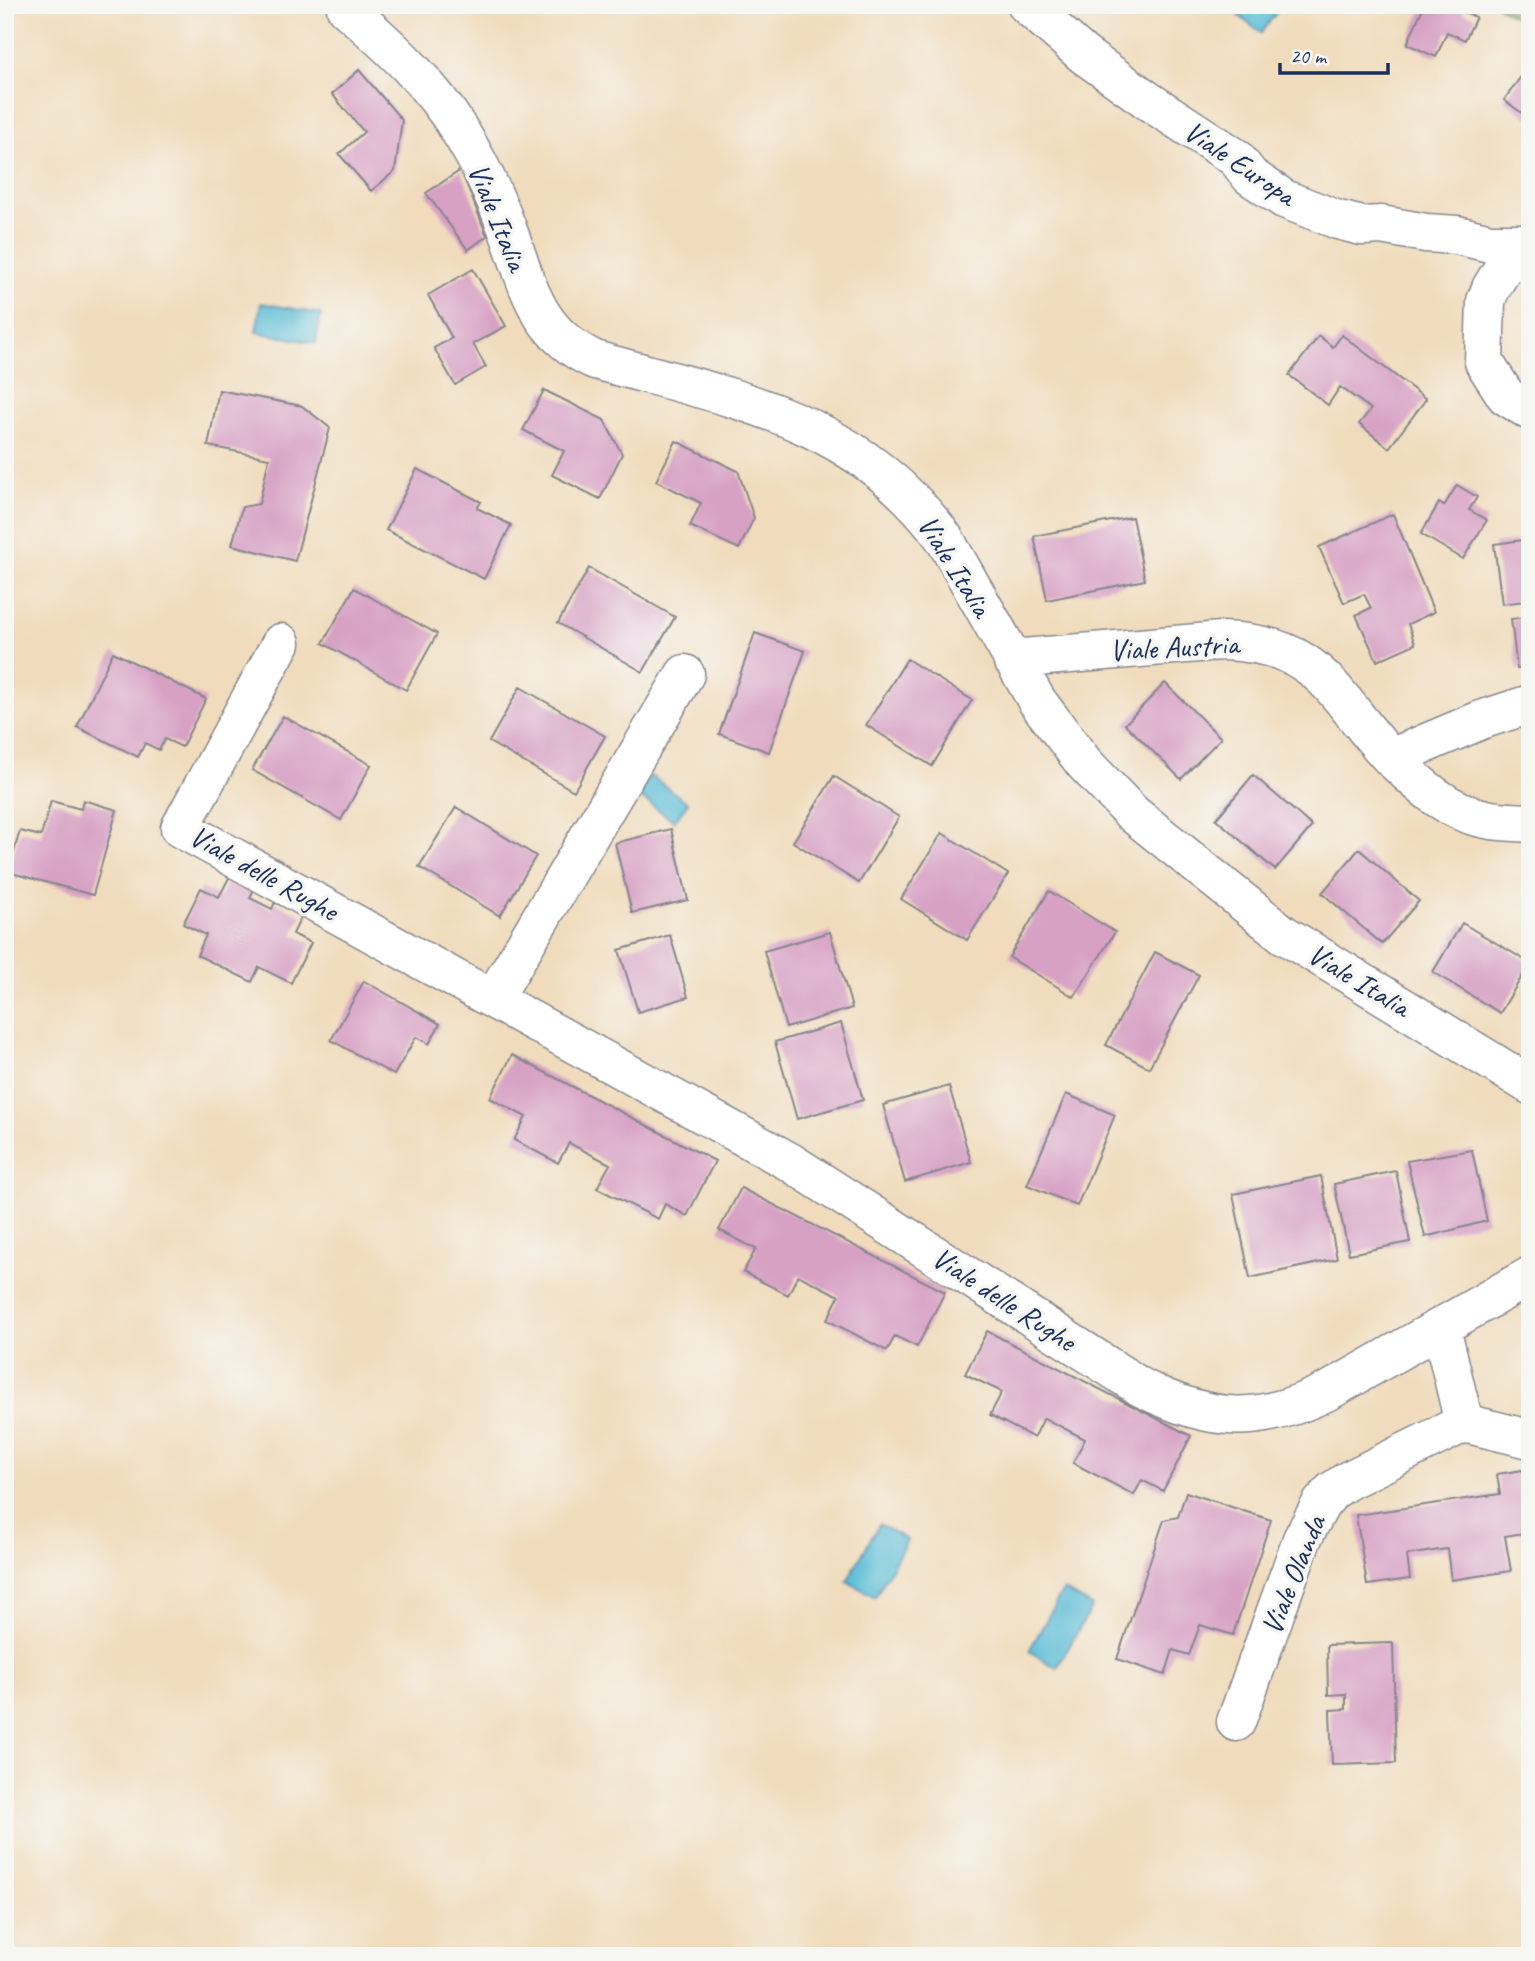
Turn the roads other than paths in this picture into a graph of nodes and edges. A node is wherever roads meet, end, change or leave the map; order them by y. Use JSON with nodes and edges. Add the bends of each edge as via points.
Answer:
{"nodes":[{"id":1,"x":1027,"y":5,"type":"edge"},
{"id":2,"x":346,"y":8,"type":"dead end"},
{"id":3,"x":1530,"y":245,"type":"edge"},
{"id":4,"x":1530,"y":411,"type":"edge"},
{"id":5,"x":281,"y":643,"type":"dead end"},
{"id":6,"x":1012,"y":659,"type":"junction"},
{"id":7,"x":685,"y":674,"type":"dead end"},
{"id":8,"x":1530,"y":704,"type":"edge"},
{"id":9,"x":1391,"y":758,"type":"junction"},
{"id":10,"x":1530,"y":823,"type":"edge"},
{"id":11,"x":494,"y":999,"type":"junction"},
{"id":12,"x":1530,"y":1085,"type":"edge"},
{"id":13,"x":1530,"y":1276,"type":"edge"},
{"id":14,"x":1441,"y":1327,"type":"junction"},
{"id":15,"x":1464,"y":1423,"type":"junction"},
{"id":16,"x":1530,"y":1439,"type":"edge"},
{"id":17,"x":1236,"y":1722,"type":"dead end"}],
"edges":[{"from":1,"to":3,"type":"street","name":"Viale Europa","via":[[1095,63],[1236,158],[1250,176],[1284,199],[1362,226]]},
{"from":2,"to":6,"type":"street","name":"Viale Italia","via":[[415,72],[461,133],[495,198],[535,305],[558,337],[595,360],[782,415],[851,450],[895,483],[931,521]]},
{"from":3,"to":4,"type":"street","name":"Viale Europa","via":[[1502,270],[1491,288],[1486,301],[1484,362],[1506,396]]},
{"from":5,"to":11,"type":"street","name":"Viale delle Rughe","via":[[180,828]]},
{"from":6,"to":9,"type":"street","name":"Viale Austria","via":[[1221,641],[1279,649],[1327,680]]},
{"from":6,"to":12,"type":"street","name":"Viale Italia","via":[[1069,746],[1132,813],[1283,934]]},
{"from":7,"to":11,"type":"street"},
{"from":8,"to":9,"type":"street"},
{"from":9,"to":10,"type":"street","name":"Viale Austria","via":[[1429,793],[1454,808],[1488,820]]},
{"from":11,"to":14,"type":"street","name":"Viale delle Rughe","via":[[790,1162],[1142,1388],[1174,1404],[1233,1416],[1279,1411],[1332,1389]]},
{"from":13,"to":14,"type":"street","name":"Viale delle Rughe"},
{"from":14,"to":15,"type":"street"},
{"from":15,"to":16,"type":"street"},
{"from":15,"to":17,"type":"street","name":"Viale Olanda","via":[[1347,1481],[1321,1504],[1302,1539]]}]}
